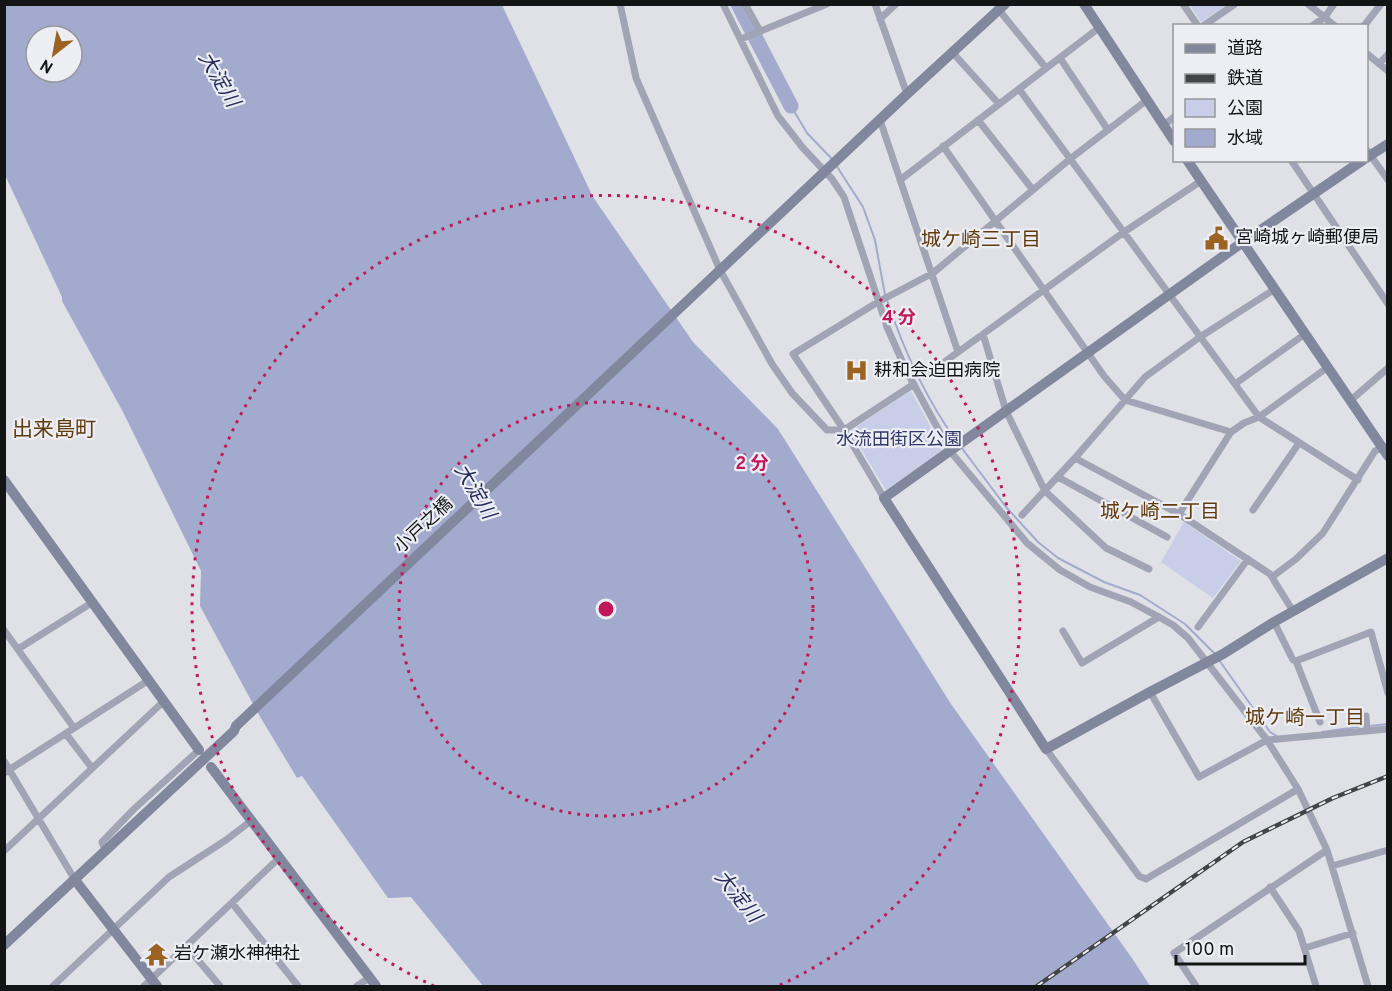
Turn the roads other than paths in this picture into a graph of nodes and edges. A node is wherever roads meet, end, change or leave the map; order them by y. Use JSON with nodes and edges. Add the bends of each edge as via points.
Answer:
{"nodes":[{"id":1,"x":620,"y":4,"type":"edge"},
{"id":2,"x":723,"y":4,"type":"edge"},
{"id":3,"x":745,"y":4,"type":"edge"},
{"id":4,"x":826,"y":4,"type":"edge"},
{"id":5,"x":875,"y":4,"type":"edge"},
{"id":6,"x":896,"y":4,"type":"edge"},
{"id":7,"x":1084,"y":4,"type":"edge"},
{"id":8,"x":1183,"y":4,"type":"edge"},
{"id":9,"x":1235,"y":4,"type":"edge"},
{"id":10,"x":1308,"y":4,"type":"edge"},
{"id":11,"x":1334,"y":4,"type":"edge"},
{"id":12,"x":1381,"y":4,"type":"edge"},
{"id":13,"x":1002,"y":7,"type":"edge"},
{"id":14,"x":1325,"y":17,"type":"junction"},
{"id":15,"x":880,"y":19,"type":"junction"},
{"id":16,"x":1197,"y":24,"type":"edge"},
{"id":17,"x":1206,"y":24,"type":"edge"},
{"id":18,"x":1315,"y":24,"type":"edge"},
{"id":19,"x":1333,"y":24,"type":"edge"},
{"id":20,"x":1366,"y":24,"type":"edge"},
{"id":21,"x":1100,"y":27,"type":"junction"},
{"id":22,"x":760,"y":31,"type":"junction"},
{"id":23,"x":741,"y":39,"type":"junction"},
{"id":24,"x":953,"y":53,"type":"junction"},
{"id":25,"x":1388,"y":54,"type":"edge"},
{"id":26,"x":1368,"y":55,"type":"edge"},
{"id":27,"x":1060,"y":58,"type":"junction"},
{"id":28,"x":1379,"y":64,"type":"junction"},
{"id":29,"x":1046,"y":68,"type":"junction"},
{"id":30,"x":1388,"y":71,"type":"edge"},
{"id":31,"x":1019,"y":89,"type":"junction"},
{"id":32,"x":907,"y":94,"type":"junction"},
{"id":33,"x":1147,"y":100,"type":"junction"},
{"id":34,"x":999,"y":104,"type":"junction"},
{"id":35,"x":1173,"y":118,"type":"edge"},
{"id":36,"x":880,"y":120,"type":"junction"},
{"id":37,"x":978,"y":120,"type":"junction"},
{"id":38,"x":1164,"y":125,"type":"junction"},
{"id":39,"x":1108,"y":130,"type":"junction"},
{"id":40,"x":1173,"y":139,"type":"edge"},
{"id":41,"x":1388,"y":144,"type":"edge"},
{"id":42,"x":943,"y":146,"type":"junction"},
{"id":43,"x":1368,"y":155,"type":"edge"},
{"id":44,"x":1368,"y":157,"type":"edge"},
{"id":45,"x":1070,"y":159,"type":"junction"},
{"id":46,"x":1188,"y":162,"type":"edge"},
{"id":47,"x":1292,"y":162,"type":"edge"},
{"id":48,"x":1359,"y":162,"type":"edge"},
{"id":49,"x":825,"y":171,"type":"junction"},
{"id":50,"x":900,"y":180,"type":"junction"},
{"id":51,"x":1388,"y":180,"type":"edge"},
{"id":52,"x":1201,"y":181,"type":"junction"},
{"id":53,"x":1033,"y":190,"type":"junction"},
{"id":54,"x":1313,"y":195,"type":"junction"},
{"id":55,"x":996,"y":221,"type":"junction"},
{"id":56,"x":1124,"y":232,"type":"junction"},
{"id":57,"x":1243,"y":242,"type":"junction"},
{"id":58,"x":717,"y":273,"type":"junction"},
{"id":59,"x":933,"y":273,"type":"junction"},
{"id":60,"x":1043,"y":289,"type":"junction"},
{"id":61,"x":1275,"y":289,"type":"junction"},
{"id":62,"x":1170,"y":294,"type":"junction"},
{"id":63,"x":878,"y":302,"type":"junction"},
{"id":64,"x":1388,"y":304,"type":"edge"},
{"id":65,"x":983,"y":334,"type":"junction"},
{"id":66,"x":1305,"y":334,"type":"junction"},
{"id":67,"x":1200,"y":337,"type":"junction"},
{"id":68,"x":958,"y":352,"type":"junction"},
{"id":69,"x":1088,"y":353,"type":"junction"},
{"id":70,"x":1328,"y":367,"type":"junction"},
{"id":71,"x":1388,"y":368,"type":"edge"},
{"id":72,"x":925,"y":376,"type":"dead end"},
{"id":73,"x":914,"y":384,"type":"junction"},
{"id":74,"x":1235,"y":384,"type":"junction"},
{"id":75,"x":1125,"y":400,"type":"junction"},
{"id":76,"x":1351,"y":400,"type":"junction"},
{"id":77,"x":1006,"y":411,"type":"junction"},
{"id":78,"x":1259,"y":417,"type":"junction"},
{"id":79,"x":844,"y":430,"type":"junction"},
{"id":80,"x":1231,"y":432,"type":"junction"},
{"id":81,"x":1299,"y":442,"type":"junction"},
{"id":82,"x":950,"y":451,"type":"junction"},
{"id":83,"x":1385,"y":452,"type":"edge"},
{"id":84,"x":1075,"y":458,"type":"junction"},
{"id":85,"x":1058,"y":477,"type":"junction"},
{"id":86,"x":4,"y":480,"type":"edge"},
{"id":87,"x":1358,"y":480,"type":"junction"},
{"id":88,"x":1045,"y":491,"type":"junction"},
{"id":89,"x":9,"y":496,"type":"edge"},
{"id":90,"x":884,"y":498,"type":"junction"},
{"id":91,"x":1253,"y":510,"type":"dead end"},
{"id":92,"x":1179,"y":514,"type":"junction"},
{"id":93,"x":1022,"y":515,"type":"dead end"},
{"id":94,"x":1167,"y":537,"type":"dead end"},
{"id":95,"x":1388,"y":558,"type":"edge"},
{"id":96,"x":1248,"y":559,"type":"junction"},
{"id":97,"x":1149,"y":569,"type":"dead end"},
{"id":98,"x":1272,"y":577,"type":"junction"},
{"id":99,"x":93,"y":602,"type":"junction"},
{"id":100,"x":1293,"y":611,"type":"junction"},
{"id":101,"x":1159,"y":617,"type":"junction"},
{"id":102,"x":1274,"y":622,"type":"junction"},
{"id":103,"x":1198,"y":627,"type":"dead end"},
{"id":104,"x":4,"y":630,"type":"edge"},
{"id":105,"x":1063,"y":631,"type":"dead end"},
{"id":106,"x":18,"y":649,"type":"junction"},
{"id":107,"x":1207,"y":661,"type":"junction"},
{"id":108,"x":1296,"y":661,"type":"junction"},
{"id":109,"x":149,"y":680,"type":"junction"},
{"id":110,"x":1150,"y":692,"type":"junction"},
{"id":111,"x":1388,"y":693,"type":"edge"},
{"id":112,"x":164,"y":701,"type":"junction"},
{"id":113,"x":1366,"y":716,"type":"dead end"},
{"id":114,"x":1320,"y":722,"type":"dead end"},
{"id":115,"x":74,"y":728,"type":"junction"},
{"id":116,"x":1388,"y":729,"type":"edge"},
{"id":117,"x":1367,"y":731,"type":"junction"},
{"id":118,"x":66,"y":734,"type":"junction"},
{"id":119,"x":1267,"y":740,"type":"junction"},
{"id":120,"x":1047,"y":749,"type":"junction"},
{"id":121,"x":199,"y":750,"type":"joint"},
{"id":122,"x":4,"y":761,"type":"edge"},
{"id":123,"x":211,"y":767,"type":"dead end"},
{"id":124,"x":92,"y":768,"type":"junction"},
{"id":125,"x":8,"y":771,"type":"edge"},
{"id":126,"x":1298,"y":789,"type":"junction"},
{"id":127,"x":39,"y":819,"type":"junction"},
{"id":128,"x":250,"y":820,"type":"junction"},
{"id":129,"x":105,"y":850,"type":"junction"},
{"id":130,"x":1327,"y":850,"type":"junction"},
{"id":131,"x":1388,"y":850,"type":"edge"},
{"id":132,"x":4,"y":851,"type":"edge"},
{"id":133,"x":279,"y":858,"type":"junction"},
{"id":134,"x":1332,"y":866,"type":"junction"},
{"id":135,"x":75,"y":880,"type":"junction"},
{"id":136,"x":1270,"y":887,"type":"junction"},
{"id":137,"x":232,"y":903,"type":"junction"},
{"id":138,"x":114,"y":931,"type":"junction"},
{"id":139,"x":1353,"y":933,"type":"junction"},
{"id":140,"x":4,"y":945,"type":"edge"},
{"id":141,"x":187,"y":947,"type":"junction"},
{"id":142,"x":1305,"y":948,"type":"junction"},
{"id":143,"x":369,"y":978,"type":"junction"},
{"id":144,"x":151,"y":984,"type":"edge"},
{"id":145,"x":53,"y":987,"type":"edge"},
{"id":146,"x":220,"y":987,"type":"edge"},
{"id":147,"x":298,"y":987,"type":"edge"},
{"id":148,"x":357,"y":987,"type":"edge"},
{"id":149,"x":376,"y":987,"type":"edge"},
{"id":150,"x":1196,"y":987,"type":"edge"},
{"id":151,"x":1316,"y":987,"type":"edge"},
{"id":152,"x":1368,"y":987,"type":"edge"}],
"edges":[{"from":1,"to":58,"type":"street","via":[[636,78]]},
{"from":2,"to":23,"type":"street"},
{"from":3,"to":22,"type":"street"},
{"from":4,"to":22,"type":"street"},
{"from":5,"to":15,"type":"street"},
{"from":6,"to":15,"type":"street"},
{"from":7,"to":21,"type":"street"},
{"from":8,"to":16,"type":"street"},
{"from":9,"to":17,"type":"street"},
{"from":10,"to":14,"type":"street"},
{"from":11,"to":14,"type":"street"},
{"from":12,"to":20,"type":"street"},
{"from":13,"to":24,"type":"street","name":"小戸之橋"},
{"from":13,"to":29,"type":"street"},
{"from":14,"to":18,"type":"street"},
{"from":14,"to":19,"type":"street"},
{"from":15,"to":32,"type":"street"},
{"from":21,"to":27,"type":"street"},
{"from":21,"to":33,"type":"street"},
{"from":22,"to":23,"type":"street"},
{"from":23,"to":49,"type":"street","via":[[778,116]]},
{"from":24,"to":32,"type":"street","name":"小戸之橋"},
{"from":24,"to":34,"type":"street"},
{"from":25,"to":28,"type":"street"},
{"from":26,"to":28,"type":"street"},
{"from":27,"to":29,"type":"street"},
{"from":27,"to":39,"type":"street"},
{"from":28,"to":30,"type":"street"},
{"from":29,"to":31,"type":"street"},
{"from":31,"to":34,"type":"street"},
{"from":31,"to":45,"type":"street"},
{"from":32,"to":36,"type":"street","name":"小戸之橋"},
{"from":33,"to":38,"type":"street"},
{"from":33,"to":39,"type":"street"},
{"from":34,"to":37,"type":"street"},
{"from":35,"to":38,"type":"street"},
{"from":36,"to":49,"type":"street","name":"小戸之橋"},
{"from":36,"to":50,"type":"street"},
{"from":37,"to":42,"type":"street"},
{"from":37,"to":53,"type":"street"},
{"from":38,"to":40,"type":"street"},
{"from":39,"to":45,"type":"street"},
{"from":41,"to":43,"type":"street"},
{"from":42,"to":50,"type":"street"},
{"from":42,"to":55,"type":"street"},
{"from":44,"to":51,"type":"street"},
{"from":45,"to":53,"type":"street"},
{"from":45,"to":56,"type":"street"},
{"from":46,"to":52,"type":"street"},
{"from":47,"to":54,"type":"street"},
{"from":48,"to":54,"type":"street"},
{"from":49,"to":58,"type":"street","name":"小戸之橋"},
{"from":49,"to":63,"type":"street","via":[[850,211]]},
{"from":50,"to":59,"type":"street"},
{"from":52,"to":56,"type":"street"},
{"from":52,"to":57,"type":"street"},
{"from":53,"to":55,"type":"street"},
{"from":54,"to":57,"type":"street"},
{"from":54,"to":64,"type":"street"},
{"from":55,"to":59,"type":"street"},
{"from":55,"to":60,"type":"street"},
{"from":56,"to":60,"type":"street"},
{"from":56,"to":62,"type":"street"},
{"from":57,"to":61,"type":"street"},
{"from":57,"to":62,"type":"street"},
{"from":58,"to":79,"type":"street","via":[[786,385],[827,430]]},
{"from":58,"to":129,"type":"street","name":"小戸之橋"},
{"from":59,"to":63,"type":"street"},
{"from":59,"to":68,"type":"street"},
{"from":60,"to":65,"type":"street"},
{"from":60,"to":69,"type":"street"},
{"from":61,"to":66,"type":"street"},
{"from":61,"to":67,"type":"street"},
{"from":62,"to":67,"type":"street"},
{"from":62,"to":69,"type":"street"},
{"from":63,"to":73,"type":"street"},
{"from":63,"to":79,"type":"street","via":[[793,354]]},
{"from":65,"to":68,"type":"street"},
{"from":65,"to":77,"type":"street"},
{"from":66,"to":70,"type":"street"},
{"from":66,"to":74,"type":"street"},
{"from":67,"to":74,"type":"street"},
{"from":67,"to":75,"type":"street","via":[[1145,377]]},
{"from":68,"to":72,"type":"street"},
{"from":69,"to":75,"type":"street"},
{"from":69,"to":77,"type":"street"},
{"from":70,"to":76,"type":"street"},
{"from":70,"to":78,"type":"street"},
{"from":71,"to":76,"type":"street"},
{"from":73,"to":79,"type":"street"},
{"from":73,"to":82,"type":"street"},
{"from":74,"to":78,"type":"street"},
{"from":75,"to":80,"type":"street"},
{"from":75,"to":84,"type":"street"},
{"from":76,"to":83,"type":"street"},
{"from":77,"to":82,"type":"street"},
{"from":77,"to":88,"type":"street"},
{"from":78,"to":80,"type":"street"},
{"from":78,"to":81,"type":"street"},
{"from":79,"to":90,"type":"street"},
{"from":80,"to":92,"type":"street"},
{"from":81,"to":87,"type":"street"},
{"from":81,"to":91,"type":"street"},
{"from":82,"to":90,"type":"street"},
{"from":82,"to":101,"type":"street","via":[[1027,543],[1060,570]]},
{"from":83,"to":87,"type":"street","via":[[1375,451]]},
{"from":84,"to":85,"type":"street"},
{"from":84,"to":92,"type":"street"},
{"from":85,"to":88,"type":"street"},
{"from":85,"to":94,"type":"street"},
{"from":86,"to":89,"type":"street"},
{"from":87,"to":98,"type":"street","via":[[1323,533]]},
{"from":88,"to":93,"type":"street"},
{"from":88,"to":97,"type":"street","via":[[1106,548]]},
{"from":89,"to":99,"type":"street"},
{"from":90,"to":120,"type":"street"},
{"from":92,"to":96,"type":"street"},
{"from":95,"to":100,"type":"street"},
{"from":96,"to":98,"type":"street"},
{"from":96,"to":103,"type":"street"},
{"from":98,"to":100,"type":"street"},
{"from":99,"to":106,"type":"street"},
{"from":99,"to":109,"type":"street"},
{"from":100,"to":102,"type":"street"},
{"from":101,"to":105,"type":"street","via":[[1082,663]]},
{"from":101,"to":107,"type":"street","via":[[1188,638]]},
{"from":102,"to":107,"type":"street"},
{"from":102,"to":108,"type":"street"},
{"from":104,"to":106,"type":"street"},
{"from":106,"to":115,"type":"street"},
{"from":107,"to":110,"type":"street"},
{"from":107,"to":119,"type":"street"},
{"from":108,"to":111,"type":"street","via":[[1371,632]]},
{"from":108,"to":114,"type":"street"},
{"from":109,"to":112,"type":"street"},
{"from":109,"to":115,"type":"street"},
{"from":110,"to":119,"type":"street","via":[[1199,777]]},
{"from":110,"to":120,"type":"street"},
{"from":112,"to":121,"type":"street"},
{"from":112,"to":124,"type":"street"},
{"from":113,"to":117,"type":"street"},
{"from":115,"to":118,"type":"street"},
{"from":116,"to":117,"type":"street"},
{"from":117,"to":119,"type":"street"},
{"from":118,"to":124,"type":"street"},
{"from":118,"to":125,"type":"street"},
{"from":119,"to":126,"type":"street"},
{"from":120,"to":126,"type":"street","via":[[1139,876],[1146,879]]},
{"from":121,"to":129,"type":"street","via":[[102,842]]},
{"from":122,"to":125,"type":"street"},
{"from":123,"to":128,"type":"street"},
{"from":124,"to":127,"type":"street"},
{"from":125,"to":127,"type":"street"},
{"from":126,"to":130,"type":"street"},
{"from":127,"to":132,"type":"street"},
{"from":127,"to":135,"type":"street"},
{"from":128,"to":133,"type":"street"},
{"from":128,"to":138,"type":"street","via":[[170,877]]},
{"from":129,"to":135,"type":"street","name":"小戸之橋"},
{"from":130,"to":134,"type":"street"},
{"from":130,"to":136,"type":"street"},
{"from":131,"to":134,"type":"street"},
{"from":133,"to":137,"type":"street"},
{"from":133,"to":143,"type":"street"},
{"from":134,"to":139,"type":"street"},
{"from":135,"to":138,"type":"street"},
{"from":135,"to":140,"type":"street","name":"小戸之橋"},
{"from":136,"to":142,"type":"street","via":[[1299,931]]},
{"from":136,"to":150,"type":"street","via":[[1174,953]]},
{"from":137,"to":141,"type":"street"},
{"from":137,"to":147,"type":"street"},
{"from":138,"to":144,"type":"street"},
{"from":138,"to":145,"type":"street"},
{"from":139,"to":142,"type":"street"},
{"from":139,"to":152,"type":"street"},
{"from":141,"to":144,"type":"street"},
{"from":141,"to":146,"type":"street"},
{"from":142,"to":151,"type":"street"},
{"from":143,"to":148,"type":"street"},
{"from":143,"to":149,"type":"street"}]}
